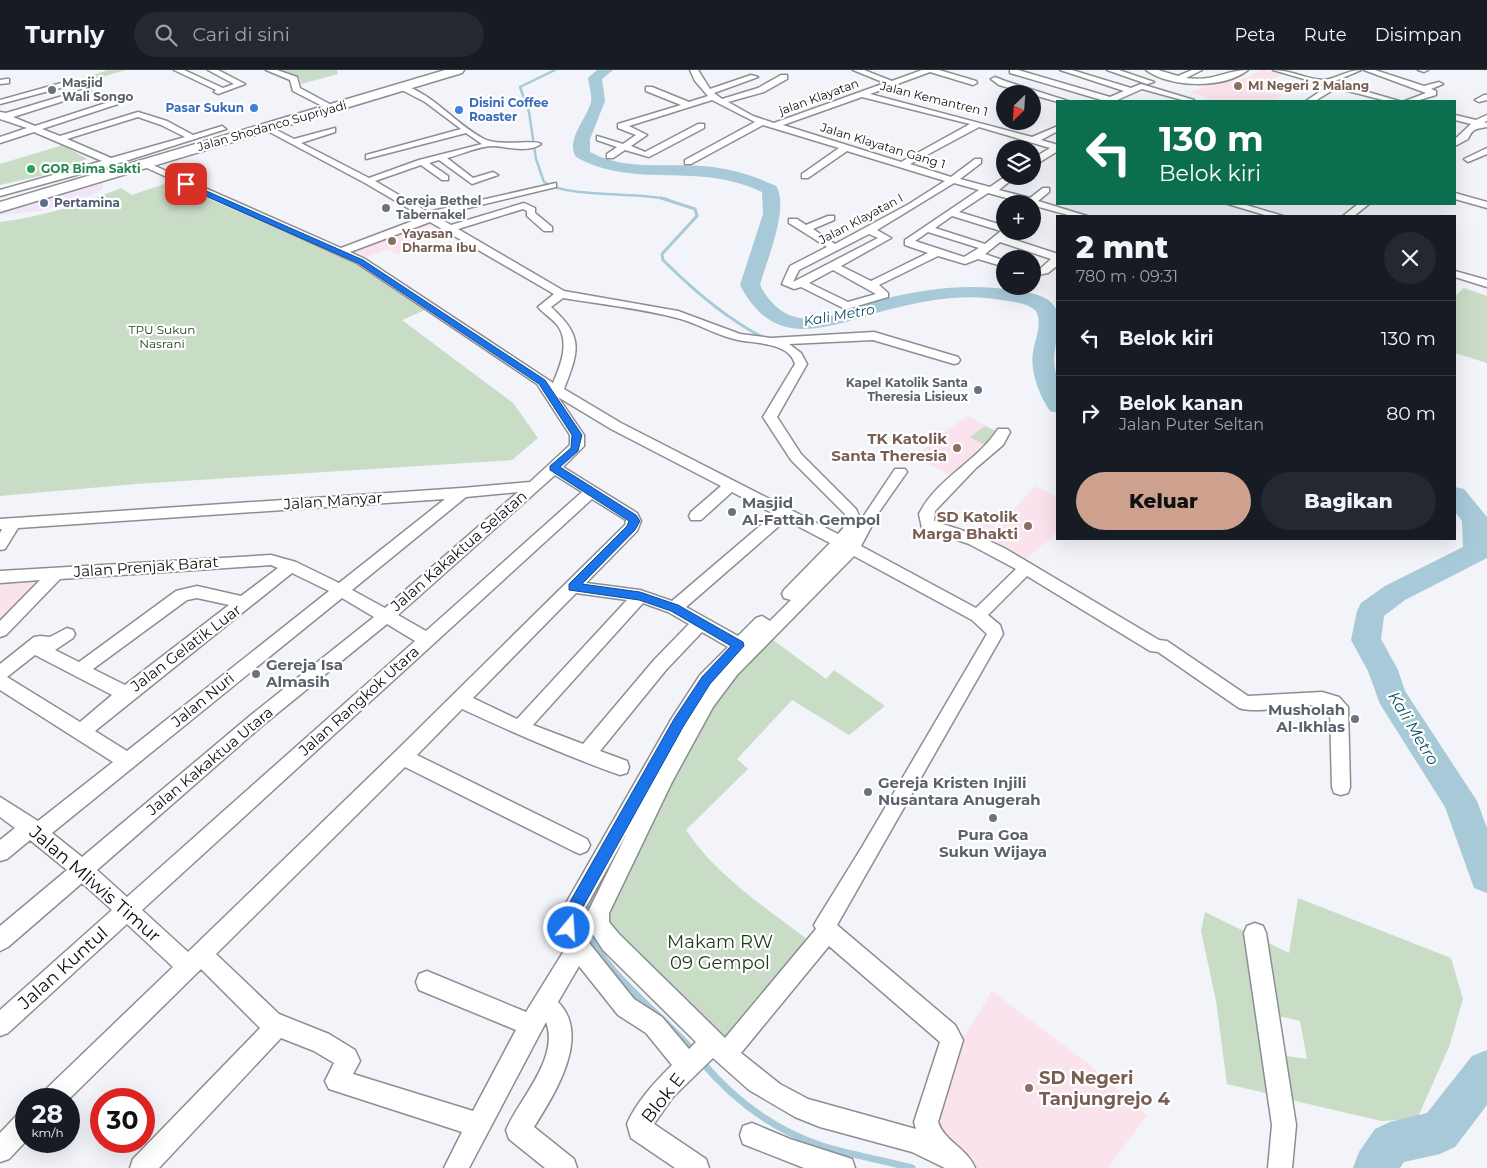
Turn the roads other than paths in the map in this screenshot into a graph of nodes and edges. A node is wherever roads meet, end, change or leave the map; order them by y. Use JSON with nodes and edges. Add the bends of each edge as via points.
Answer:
{"nodes":[{"id":1,"x":198,"y":70,"type":"edge"},
{"id":2,"x":212,"y":70,"type":"edge"},
{"id":3,"x":270,"y":70,"type":"edge"},
{"id":4,"x":458,"y":70,"type":"edge"},
{"id":5,"x":694,"y":70,"type":"edge"},
{"id":6,"x":857,"y":70,"type":"edge"},
{"id":7,"x":930,"y":70,"type":"edge"},
{"id":8,"x":1014,"y":70,"type":"edge"},
{"id":9,"x":1064,"y":70,"type":"edge"},
{"id":10,"x":1111,"y":70,"type":"edge"},
{"id":11,"x":1150,"y":70,"type":"edge"},
{"id":12,"x":1198,"y":70,"type":"edge"},
{"id":13,"x":1244,"y":70,"type":"edge"},
{"id":14,"x":1277,"y":70,"type":"edge"},
{"id":15,"x":1357,"y":70,"type":"edge"},
{"id":16,"x":1368,"y":70,"type":"edge"},
{"id":17,"x":180,"y":73,"type":"edge"},
{"id":18,"x":1166,"y":75,"type":"junction"},
{"id":19,"x":754,"y":77,"type":"dead end"},
{"id":20,"x":784,"y":77,"type":"dead end"},
{"id":21,"x":1178,"y":79,"type":"junction"},
{"id":22,"x":1150,"y":82,"type":"junction"},
{"id":23,"x":892,"y":83,"type":"junction"},
{"id":24,"x":973,"y":83,"type":"dead end"},
{"id":25,"x":1324,"y":83,"type":"junction"},
{"id":26,"x":64,"y":84,"type":"dead end"},
{"id":27,"x":1439,"y":84,"type":"dead end"},
{"id":28,"x":1335,"y":85,"type":"junction"},
{"id":29,"x":1141,"y":86,"type":"junction"},
{"id":30,"x":403,"y":87,"type":"junction"},
{"id":31,"x":649,"y":89,"type":"dead end"},
{"id":32,"x":1424,"y":89,"type":"junction"},
{"id":33,"x":1129,"y":90,"type":"junction"},
{"id":34,"x":1361,"y":92,"type":"junction"},
{"id":35,"x":861,"y":94,"type":"junction"},
{"id":36,"x":711,"y":95,"type":"junction"},
{"id":37,"x":823,"y":97,"type":"dead end"},
{"id":38,"x":1061,"y":100,"type":"edge"},
{"id":39,"x":1112,"y":100,"type":"edge"},
{"id":40,"x":1190,"y":100,"type":"edge"},
{"id":41,"x":1312,"y":100,"type":"edge"},
{"id":42,"x":1351,"y":100,"type":"edge"},
{"id":43,"x":1392,"y":100,"type":"edge"},
{"id":44,"x":1412,"y":100,"type":"edge"},
{"id":45,"x":840,"y":101,"type":"junction"},
{"id":46,"x":0,"y":102,"type":"edge"},
{"id":47,"x":115,"y":102,"type":"dead end"},
{"id":48,"x":722,"y":102,"type":"junction"},
{"id":49,"x":689,"y":105,"type":"junction"},
{"id":50,"x":333,"y":108,"type":"junction"},
{"id":51,"x":2,"y":116,"type":"edge"},
{"id":52,"x":1456,"y":117,"type":"edge"},
{"id":53,"x":1487,"y":117,"type":"edge"},
{"id":54,"x":17,"y":121,"type":"junction"},
{"id":55,"x":762,"y":122,"type":"junction"},
{"id":56,"x":978,"y":124,"type":"junction"},
{"id":57,"x":1483,"y":124,"type":"edge"},
{"id":58,"x":701,"y":126,"type":"dead end"},
{"id":59,"x":773,"y":126,"type":"junction"},
{"id":60,"x":31,"y":128,"type":"junction"},
{"id":61,"x":222,"y":128,"type":"dead end"},
{"id":62,"x":266,"y":128,"type":"junction"},
{"id":63,"x":996,"y":129,"type":"edge"},
{"id":64,"x":1056,"y":129,"type":"edge"},
{"id":65,"x":332,"y":130,"type":"dead end"},
{"id":66,"x":467,"y":130,"type":"junction"},
{"id":67,"x":998,"y":130,"type":"edge"},
{"id":68,"x":0,"y":135,"type":"edge"},
{"id":69,"x":191,"y":137,"type":"junction"},
{"id":70,"x":600,"y":138,"type":"dead end"},
{"id":71,"x":0,"y":140,"type":"edge"},
{"id":72,"x":58,"y":140,"type":"junction"},
{"id":73,"x":1033,"y":140,"type":"joint"},
{"id":74,"x":295,"y":142,"type":"junction"},
{"id":75,"x":1456,"y":142,"type":"edge"},
{"id":76,"x":1041,"y":143,"type":"edge"},
{"id":77,"x":491,"y":144,"type":"junction"},
{"id":78,"x":533,"y":145,"type":"dead end"},
{"id":79,"x":624,"y":146,"type":"junction"},
{"id":80,"x":845,"y":148,"type":"junction"},
{"id":81,"x":1056,"y":148,"type":"edge"},
{"id":82,"x":1056,"y":149,"type":"edge"},
{"id":83,"x":1487,"y":151,"type":"edge"},
{"id":84,"x":646,"y":155,"type":"junction"},
{"id":85,"x":610,"y":156,"type":"dead end"},
{"id":86,"x":369,"y":157,"type":"dead end"},
{"id":87,"x":440,"y":157,"type":"junction"},
{"id":88,"x":1041,"y":158,"type":"edge"},
{"id":89,"x":1468,"y":159,"type":"dead end"},
{"id":90,"x":110,"y":161,"type":"junction"},
{"id":91,"x":978,"y":161,"type":"dead end"},
{"id":92,"x":422,"y":162,"type":"junction"},
{"id":93,"x":688,"y":162,"type":"dead end"},
{"id":94,"x":632,"y":163,"type":"dead end"},
{"id":95,"x":143,"y":164,"type":"junction"},
{"id":96,"x":902,"y":165,"type":"junction"},
{"id":97,"x":125,"y":169,"type":"junction"},
{"id":98,"x":493,"y":175,"type":"dead end"},
{"id":99,"x":805,"y":176,"type":"dead end"},
{"id":100,"x":445,"y":178,"type":"dead end"},
{"id":101,"x":953,"y":180,"type":"junction"},
{"id":102,"x":368,"y":181,"type":"junction"},
{"id":103,"x":997,"y":185,"type":"edge"},
{"id":104,"x":548,"y":186,"type":"dead end"},
{"id":105,"x":989,"y":190,"type":"junction"},
{"id":106,"x":1046,"y":190,"type":"dead end"},
{"id":107,"x":0,"y":193,"type":"edge"},
{"id":108,"x":1006,"y":195,"type":"edge"},
{"id":109,"x":1040,"y":195,"type":"edge"},
{"id":110,"x":1456,"y":196,"type":"edge"},
{"id":111,"x":1041,"y":204,"type":"edge"},
{"id":112,"x":1044,"y":205,"type":"junction"},
{"id":113,"x":1237,"y":205,"type":"edge"},
{"id":114,"x":1268,"y":205,"type":"edge"},
{"id":115,"x":1363,"y":205,"type":"edge"},
{"id":116,"x":1487,"y":205,"type":"edge"},
{"id":117,"x":1061,"y":206,"type":"edge"},
{"id":118,"x":0,"y":207,"type":"edge"},
{"id":119,"x":1041,"y":207,"type":"edge"},
{"id":120,"x":1261,"y":211,"type":"junction"},
{"id":121,"x":951,"y":213,"type":"junction"},
{"id":122,"x":1080,"y":215,"type":"edge"},
{"id":123,"x":1275,"y":215,"type":"edge"},
{"id":124,"x":1349,"y":215,"type":"edge"},
{"id":125,"x":429,"y":216,"type":"junction"},
{"id":126,"x":831,"y":218,"type":"dead end"},
{"id":127,"x":793,"y":221,"type":"dead end"},
{"id":128,"x":805,"y":228,"type":"junction"},
{"id":129,"x":449,"y":229,"type":"junction"},
{"id":130,"x":548,"y":229,"type":"dead end"},
{"id":131,"x":928,"y":229,"type":"junction"},
{"id":132,"x":869,"y":230,"type":"junction"},
{"id":133,"x":996,"y":230,"type":"edge"},
{"id":134,"x":997,"y":240,"type":"edge"},
{"id":135,"x":1019,"y":240,"type":"edge"},
{"id":136,"x":835,"y":248,"type":"junction"},
{"id":137,"x":988,"y":248,"type":"junction"},
{"id":138,"x":340,"y":252,"type":"junction"},
{"id":139,"x":936,"y":253,"type":"junction"},
{"id":140,"x":977,"y":255,"type":"junction"},
{"id":141,"x":1056,"y":257,"type":"edge"},
{"id":142,"x":1056,"y":260,"type":"edge"},
{"id":143,"x":996,"y":261,"type":"edge"},
{"id":144,"x":833,"y":266,"type":"junction"},
{"id":145,"x":1041,"y":271,"type":"edge"},
{"id":146,"x":1456,"y":274,"type":"edge"},
{"id":147,"x":801,"y":283,"type":"junction"},
{"id":148,"x":1487,"y":284,"type":"edge"},
{"id":149,"x":871,"y":285,"type":"junction"},
{"id":150,"x":561,"y":294,"type":"junction"},
{"id":151,"x":771,"y":342,"type":"junction"},
{"id":152,"x":954,"y":360,"type":"dead end"},
{"id":153,"x":542,"y":382,"type":"junction"},
{"id":154,"x":557,"y":390,"type":"junction"},
{"id":155,"x":1003,"y":432,"type":"dead end"},
{"id":156,"x":554,"y":468,"type":"junction"},
{"id":157,"x":900,"y":472,"type":"dead end"},
{"id":158,"x":533,"y":486,"type":"junction"},
{"id":159,"x":730,"y":486,"type":"junction"},
{"id":160,"x":592,"y":491,"type":"junction"},
{"id":161,"x":462,"y":493,"type":"junction"},
{"id":162,"x":784,"y":513,"type":"junction"},
{"id":163,"x":696,"y":516,"type":"dead end"},
{"id":164,"x":6,"y":524,"type":"edge"},
{"id":165,"x":0,"y":545,"type":"edge"},
{"id":166,"x":846,"y":545,"type":"junction"},
{"id":167,"x":291,"y":566,"type":"junction"},
{"id":168,"x":1027,"y":567,"type":"junction"},
{"id":169,"x":56,"y":573,"type":"junction"},
{"id":170,"x":0,"y":578,"type":"edge"},
{"id":171,"x":572,"y":587,"type":"junction"},
{"id":172,"x":340,"y":590,"type":"junction"},
{"id":173,"x":640,"y":596,"type":"junction"},
{"id":174,"x":245,"y":603,"type":"junction"},
{"id":175,"x":674,"y":608,"type":"junction"},
{"id":176,"x":385,"y":616,"type":"junction"},
{"id":177,"x":978,"y":616,"type":"junction"},
{"id":178,"x":701,"y":623,"type":"junction"},
{"id":179,"x":0,"y":631,"type":"edge"},
{"id":180,"x":67,"y":634,"type":"dead end"},
{"id":181,"x":427,"y":640,"type":"junction"},
{"id":182,"x":738,"y":646,"type":"junction"},
{"id":183,"x":34,"y":647,"type":"junction"},
{"id":184,"x":80,"y":670,"type":"junction"},
{"id":185,"x":0,"y":673,"type":"edge"},
{"id":186,"x":0,"y":681,"type":"edge"},
{"id":187,"x":126,"y":694,"type":"junction"},
{"id":188,"x":460,"y":700,"type":"junction"},
{"id":189,"x":520,"y":728,"type":"junction"},
{"id":190,"x":82,"y":731,"type":"junction"},
{"id":191,"x":586,"y":754,"type":"junction"},
{"id":192,"x":404,"y":758,"type":"junction"},
{"id":193,"x":127,"y":761,"type":"junction"},
{"id":194,"x":620,"y":767,"type":"dead end"},
{"id":195,"x":1341,"y":787,"type":"dead end"},
{"id":196,"x":0,"y":806,"type":"edge"},
{"id":197,"x":35,"y":830,"type":"junction"},
{"id":198,"x":580,"y":846,"type":"dead end"},
{"id":199,"x":0,"y":852,"type":"edge"},
{"id":200,"x":83,"y":869,"type":"junction"},
{"id":201,"x":590,"y":902,"type":"junction"},
{"id":202,"x":126,"y":912,"type":"junction"},
{"id":203,"x":828,"y":931,"type":"junction"},
{"id":204,"x":1255,"y":933,"type":"dead end"},
{"id":205,"x":0,"y":940,"type":"edge"},
{"id":206,"x":580,"y":946,"type":"junction"},
{"id":207,"x":194,"y":959,"type":"junction"},
{"id":208,"x":427,"y":982,"type":"dead end"},
{"id":209,"x":544,"y":1004,"type":"junction"},
{"id":210,"x":0,"y":1025,"type":"edge"},
{"id":211,"x":531,"y":1025,"type":"junction"},
{"id":212,"x":277,"y":1026,"type":"junction"},
{"id":213,"x":705,"y":1055,"type":"junction"},
{"id":214,"x":63,"y":1088,"type":"edge"},
{"id":215,"x":478,"y":1124,"type":"junction"},
{"id":216,"x":518,"y":1130,"type":"joint"},
{"id":217,"x":15,"y":1135,"type":"edge"},
{"id":218,"x":752,"y":1136,"type":"dead end"},
{"id":219,"x":0,"y":1150,"type":"edge"},
{"id":220,"x":962,"y":1167,"type":"edge"},
{"id":221,"x":142,"y":1168,"type":"edge"},
{"id":222,"x":456,"y":1168,"type":"edge"},
{"id":223,"x":565,"y":1168,"type":"edge"},
{"id":224,"x":697,"y":1168,"type":"edge"},
{"id":225,"x":842,"y":1168,"type":"edge"},
{"id":226,"x":1280,"y":1168,"type":"edge"}],
"edges":[{"from":1,"to":17,"type":"street"},
{"from":2,"to":17,"type":"street","via":[[241,84],[221,91]]},
{"from":3,"to":50,"type":"street","via":[[294,79],[296,89]]},
{"from":4,"to":30,"type":"main road","name":"Jalan Shodanco Supriyadi"},
{"from":5,"to":36,"type":"street","name":"Jalan Klayatan Gang 1"},
{"from":6,"to":23,"type":"street"},
{"from":7,"to":23,"type":"street","name":"jalan Klayatan"},
{"from":7,"to":24,"type":"street"},
{"from":8,"to":38,"type":"street","via":[[995,79]]},
{"from":8,"to":39,"type":"street"},
{"from":9,"to":33,"type":"street"},
{"from":10,"to":22,"type":"street"},
{"from":11,"to":18,"type":"street"},
{"from":12,"to":21,"type":"street"},
{"from":13,"to":21,"type":"street","via":[[1202,84]]},
{"from":14,"to":25,"type":"street"},
{"from":15,"to":25,"type":"street"},
{"from":16,"to":32,"type":"street"},
{"from":18,"to":21,"type":"street"},
{"from":18,"to":22,"type":"street"},
{"from":19,"to":36,"type":"street"},
{"from":20,"to":48,"type":"street","via":[[761,90]]},
{"from":22,"to":29,"type":"street"},
{"from":23,"to":35,"type":"street","name":"jalan Klayatan"},
{"from":25,"to":28,"type":"street"},
{"from":26,"to":46,"type":"street"},
{"from":27,"to":32,"type":"street"},
{"from":28,"to":34,"type":"street"},
{"from":28,"to":41,"type":"street"},
{"from":29,"to":33,"type":"street"},
{"from":29,"to":40,"type":"street"},
{"from":30,"to":50,"type":"main road","name":"Jalan Shodanco Supriyadi"},
{"from":30,"to":66,"type":"street","via":[[428,100]]},
{"from":31,"to":49,"type":"street"},
{"from":32,"to":44,"type":"street","via":[[1433,94]]},
{"from":33,"to":39,"type":"street"},
{"from":34,"to":42,"type":"street"},
{"from":34,"to":43,"type":"street"},
{"from":35,"to":45,"type":"street","name":"jalan Klayatan"},
{"from":35,"to":56,"type":"street","name":"Jalan Kemantren 1"},
{"from":36,"to":48,"type":"street","name":"Jalan Klayatan Gang 1"},
{"from":36,"to":49,"type":"street"},
{"from":37,"to":45,"type":"street"},
{"from":45,"to":59,"type":"street","name":"jalan Klayatan"},
{"from":47,"to":60,"type":"street"},
{"from":48,"to":55,"type":"street","name":"Jalan Klayatan Gang 1"},
{"from":49,"to":79,"type":"street","via":[[622,126],[643,135]]},
{"from":50,"to":62,"type":"main road","name":"Jalan Shodanco Supriyadi"},
{"from":51,"to":54,"type":"street"},
{"from":51,"to":54,"type":"street","via":[[88,94]]},
{"from":52,"to":57,"type":"street"},
{"from":53,"to":57,"type":"street"},
{"from":54,"to":60,"type":"street"},
{"from":55,"to":59,"type":"street","name":"Jalan Klayatan Gang 1"},
{"from":55,"to":93,"type":"street"},
{"from":56,"to":63,"type":"street","name":"Jalan Kemantren 1"},
{"from":56,"to":96,"type":"street"},
{"from":57,"to":75,"type":"street","via":[[1466,131],[1465,138]]},
{"from":58,"to":84,"type":"street"},
{"from":59,"to":80,"type":"street","name":"Jalan Klayatan Gang 1"},
{"from":60,"to":68,"type":"street"},
{"from":60,"to":71,"type":"street"},
{"from":60,"to":72,"type":"street"},
{"from":61,"to":69,"type":"street"},
{"from":62,"to":74,"type":"street"},
{"from":62,"to":95,"type":"main road","name":"Jalan Shodanco Supriyadi"},
{"from":64,"to":73,"type":"street"},
{"from":65,"to":74,"type":"street"},
{"from":66,"to":77,"type":"street"},
{"from":66,"to":86,"type":"street"},
{"from":67,"to":73,"type":"street","name":"Jalan Kemantren 1"},
{"from":69,"to":72,"type":"street","via":[[138,114]]},
{"from":69,"to":90,"type":"street"},
{"from":70,"to":79,"type":"street"},
{"from":72,"to":90,"type":"street"},
{"from":74,"to":102,"type":"street"},
{"from":76,"to":81,"type":"street","name":"Jalan Kemantren 1"},
{"from":77,"to":78,"type":"street","via":[[508,147]]},
{"from":77,"to":87,"type":"street"},
{"from":79,"to":84,"type":"street"},
{"from":79,"to":85,"type":"street"},
{"from":80,"to":96,"type":"street","name":"Jalan Klayatan Gang 1"},
{"from":80,"to":99,"type":"street"},
{"from":82,"to":88,"type":"street"},
{"from":83,"to":89,"type":"street"},
{"from":84,"to":94,"type":"street"},
{"from":87,"to":92,"type":"street"},
{"from":87,"to":98,"type":"street","via":[[472,181]]},
{"from":90,"to":97,"type":"street"},
{"from":90,"to":107,"type":"street"},
{"from":91,"to":101,"type":"street"},
{"from":92,"to":100,"type":"street"},
{"from":92,"to":102,"type":"street"},
{"from":95,"to":97,"type":"main road","name":"Jalan Shodanco Supriyadi"},
{"from":95,"to":138,"type":"street"},
{"from":96,"to":101,"type":"street","name":"Jalan Klayatan Gang 1"},
{"from":97,"to":118,"type":"main road","name":"Jalan Shodanco Supriyadi"},
{"from":101,"to":105,"type":"street","name":"Jalan Klayatan Gang 1"},
{"from":101,"to":132,"type":"street","name":"Jalan Klayatan I"},
{"from":102,"to":125,"type":"street"},
{"from":103,"to":105,"type":"street"},
{"from":104,"to":125,"type":"street"},
{"from":105,"to":108,"type":"street","name":"Jalan Klayatan Gang 1"},
{"from":105,"to":121,"type":"street"},
{"from":106,"to":109,"type":"street"},
{"from":110,"to":116,"type":"street"},
{"from":111,"to":112,"type":"street","name":"Jalan Klayatan Gang 1"},
{"from":112,"to":117,"type":"street","name":"Jalan Klayatan Gang 1"},
{"from":112,"to":119,"type":"street"},
{"from":113,"to":120,"type":"street"},
{"from":114,"to":120,"type":"street"},
{"from":115,"to":124,"type":"street"},
{"from":117,"to":122,"type":"street","name":"Jalan Klayatan Gang 1"},
{"from":120,"to":123,"type":"street"},
{"from":121,"to":131,"type":"street"},
{"from":121,"to":133,"type":"street"},
{"from":125,"to":129,"type":"street"},
{"from":125,"to":138,"type":"street"},
{"from":126,"to":128,"type":"street"},
{"from":127,"to":128,"type":"street"},
{"from":128,"to":136,"type":"street"},
{"from":129,"to":130,"type":"street","via":[[524,206],[532,210],[530,214]]},
{"from":129,"to":150,"type":"street"},
{"from":131,"to":137,"type":"street"},
{"from":131,"to":139,"type":"street","via":[[909,243]]},
{"from":132,"to":136,"type":"street","name":"Jalan Klayatan I"},
{"from":132,"to":144,"type":"street","via":[[886,238]]},
{"from":134,"to":137,"type":"street"},
{"from":135,"to":141,"type":"street"},
{"from":136,"to":147,"type":"street","name":"Jalan Klayatan I","via":[[794,268],[787,284]]},
{"from":137,"to":140,"type":"street"},
{"from":138,"to":153,"type":"street","via":[[406,290]]},
{"from":139,"to":140,"type":"street","via":[[965,261]]},
{"from":139,"to":149,"type":"street"},
{"from":140,"to":143,"type":"street"},
{"from":142,"to":145,"type":"street"},
{"from":144,"to":147,"type":"street"},
{"from":144,"to":149,"type":"street"},
{"from":146,"to":148,"type":"street"},
{"from":147,"to":149,"type":"street","via":[[845,306],[884,295]]},
{"from":150,"to":151,"type":"street","via":[[678,314],[720,332]]},
{"from":150,"to":154,"type":"street","via":[[544,307],[562,324],[569,339],[564,372]]},
{"from":151,"to":152,"type":"street","via":[[874,336]]},
{"from":151,"to":166,"type":"street","via":[[793,351],[800,357],[801,364],[770,417],[796,459],[851,512],[854,526]]},
{"from":153,"to":154,"type":"street"},
{"from":153,"to":156,"type":"street","via":[[577,435],[575,449]]},
{"from":154,"to":159,"type":"street","via":[[639,439]]},
{"from":155,"to":168,"type":"street","via":[[998,442],[928,508],[926,521],[930,526],[974,540]]},
{"from":156,"to":158,"type":"street"},
{"from":156,"to":160,"type":"street"},
{"from":157,"to":166,"type":"street","via":[[872,510],[859,540]]},
{"from":158,"to":161,"type":"street","name":"Jalan Manyar"},
{"from":158,"to":176,"type":"street","name":"Jalan Kakaktua Selatan"},
{"from":159,"to":162,"type":"street"},
{"from":159,"to":163,"type":"street"},
{"from":160,"to":171,"type":"street","via":[[634,521],[632,528]]},
{"from":160,"to":181,"type":"street","name":"Jalan Rangkok Utara"},
{"from":161,"to":164,"type":"street","name":"Jalan Manyar"},
{"from":161,"to":172,"type":"street","name":"Jalan Nuri"},
{"from":162,"to":166,"type":"street"},
{"from":162,"to":175,"type":"street"},
{"from":164,"to":165,"type":"street"},
{"from":166,"to":177,"type":"street"},
{"from":166,"to":182,"type":"street"},
{"from":166,"to":201,"type":"street","via":[[731,670],[707,702]]},
{"from":167,"to":169,"type":"street","name":"Jalan Prenjak Barat","via":[[270,560]]},
{"from":167,"to":172,"type":"street","name":"Jalan Prenjak Barat"},
{"from":167,"to":174,"type":"street","name":"Jalan Gelatik Luar"},
{"from":168,"to":177,"type":"street"},
{"from":168,"to":195,"type":"street","via":[[1156,646],[1161,646],[1245,703],[1290,700],[1337,704]]},
{"from":169,"to":170,"type":"street","name":"Jalan Prenjak Barat"},
{"from":169,"to":179,"type":"street"},
{"from":171,"to":173,"type":"street"},
{"from":171,"to":188,"type":"street"},
{"from":172,"to":176,"type":"street","name":"Jalan Prenjak Barat"},
{"from":172,"to":193,"type":"street","name":"Jalan Nuri"},
{"from":173,"to":175,"type":"street"},
{"from":173,"to":189,"type":"street"},
{"from":174,"to":184,"type":"street","via":[[197,592],[182,595]]},
{"from":174,"to":187,"type":"street","name":"Jalan Gelatik Luar"},
{"from":175,"to":178,"type":"street"},
{"from":176,"to":181,"type":"street","name":"Jalan Prenjak Barat"},
{"from":176,"to":200,"type":"street","name":"Jalan Kakaktua Utara"},
{"from":177,"to":203,"type":"street","via":[[994,629],[995,634],[876,844],[825,925]]},
{"from":178,"to":182,"type":"street"},
{"from":178,"to":191,"type":"street"},
{"from":180,"to":183,"type":"street","via":[[53,644],[42,642]]},
{"from":181,"to":202,"type":"street","name":"Jalan Rangkok Utara"},
{"from":182,"to":201,"type":"street","via":[[706,680],[678,723]]},
{"from":183,"to":184,"type":"street"},
{"from":183,"to":185,"type":"street"},
{"from":184,"to":187,"type":"street"},
{"from":186,"to":190,"type":"street"},
{"from":187,"to":190,"type":"street","name":"Jalan Gelatik Luar"},
{"from":188,"to":189,"type":"street"},
{"from":188,"to":192,"type":"street"},
{"from":189,"to":191,"type":"street"},
{"from":190,"to":193,"type":"street"},
{"from":191,"to":194,"type":"street"},
{"from":192,"to":198,"type":"street"},
{"from":192,"to":207,"type":"street"},
{"from":193,"to":197,"type":"street","name":"Jalan Nuri"},
{"from":196,"to":197,"type":"street","name":"Jalan Mliwis Timur"},
{"from":197,"to":199,"type":"street","name":"Jalan Nuri"},
{"from":197,"to":200,"type":"street","name":"Jalan Mliwis Timur"},
{"from":200,"to":202,"type":"street","name":"Jalan Mliwis Timur"},
{"from":200,"to":205,"type":"street","name":"Jalan Kakaktua Utara"},
{"from":201,"to":206,"type":"street","via":[[572,912],[569,928]]},
{"from":201,"to":213,"type":"street","via":[[611,942]]},
{"from":202,"to":207,"type":"street","name":"Jalan Mliwis Timur"},
{"from":202,"to":210,"type":"street","name":"Jalan Kuntul"},
{"from":203,"to":213,"type":"street"},
{"from":203,"to":220,"type":"street","via":[[952,1040],[926,1122],[927,1130]]},
{"from":204,"to":226,"type":"street","via":[[1284,1125]]},
{"from":206,"to":209,"type":"street"},
{"from":206,"to":213,"type":"street","via":[[626,1007]]},
{"from":207,"to":212,"type":"street","name":"Jalan Mliwis Timur"},
{"from":207,"to":214,"type":"street"},
{"from":208,"to":211,"type":"street"},
{"from":209,"to":211,"type":"street"},
{"from":209,"to":216,"type":"street","via":[[553,1010],[560,1030],[558,1052],[546,1086]]},
{"from":211,"to":215,"type":"street"},
{"from":212,"to":215,"type":"street","name":"Jalan Mliwis Timur","via":[[321,1042],[347,1058],[338,1081]]},
{"from":212,"to":221,"type":"street"},
{"from":213,"to":220,"type":"street","via":[[804,1109],[920,1143]]},
{"from":213,"to":224,"type":"street","name":"Blok E","via":[[665,1089],[640,1124],[640,1129]]},
{"from":215,"to":222,"type":"street"},
{"from":216,"to":223,"type":"street"},
{"from":217,"to":219,"type":"street"},
{"from":218,"to":225,"type":"street"}]}
